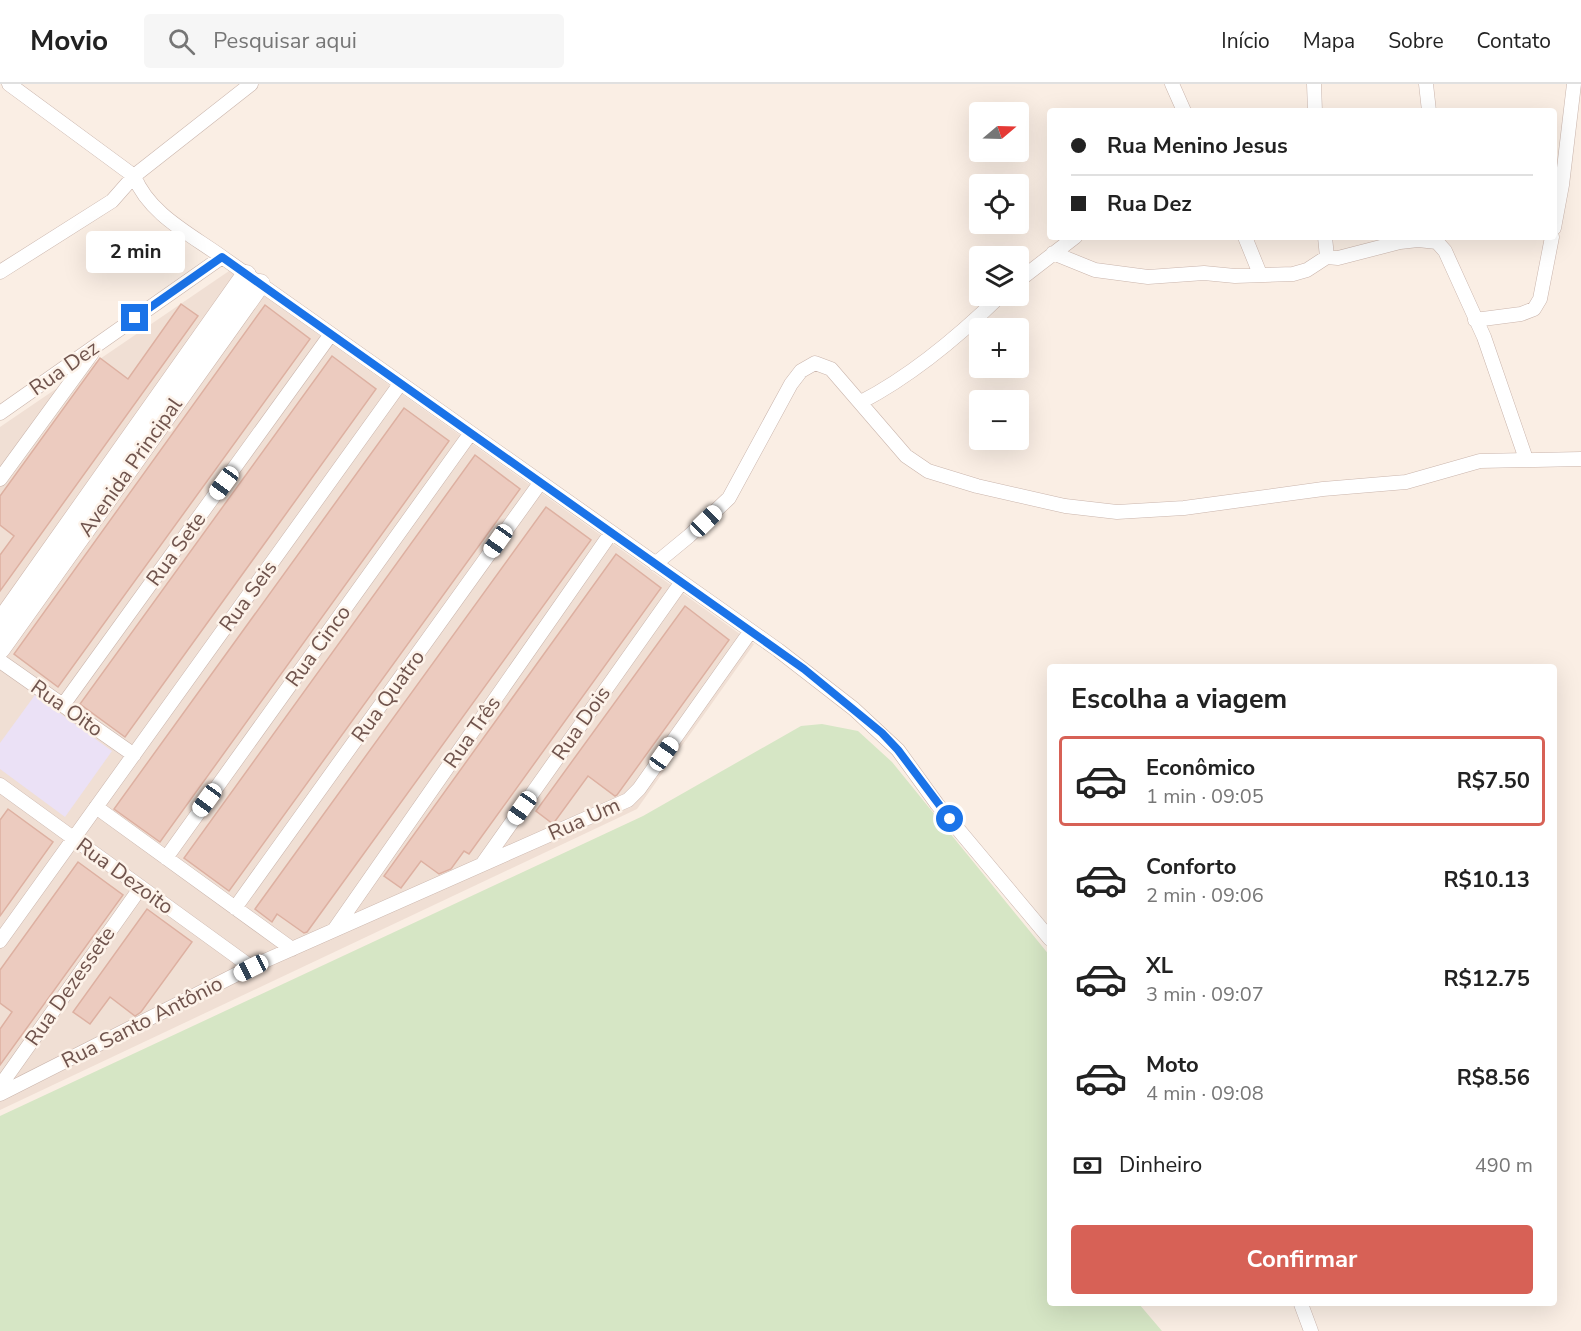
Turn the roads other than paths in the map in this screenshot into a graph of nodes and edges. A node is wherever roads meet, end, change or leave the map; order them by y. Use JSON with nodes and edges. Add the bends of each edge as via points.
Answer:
{"nodes":[{"id":1,"x":9,"y":84,"type":"edge"},
{"id":2,"x":250,"y":84,"type":"edge"},
{"id":3,"x":1172,"y":84,"type":"edge"},
{"id":4,"x":1314,"y":84,"type":"edge"},
{"id":5,"x":1426,"y":84,"type":"edge"},
{"id":6,"x":1574,"y":84,"type":"edge"},
{"id":7,"x":1183,"y":108,"type":"edge"},
{"id":8,"x":1314,"y":108,"type":"edge"},
{"id":9,"x":1429,"y":108,"type":"edge"},
{"id":10,"x":134,"y":176,"type":"junction"},
{"id":11,"x":1557,"y":212,"type":"edge"},
{"id":12,"x":1071,"y":240,"type":"edge"},
{"id":13,"x":1246,"y":240,"type":"edge"},
{"id":14,"x":1325,"y":240,"type":"edge"},
{"id":15,"x":1551,"y":240,"type":"edge"},
{"id":16,"x":1444,"y":241,"type":"edge"},
{"id":17,"x":1053,"y":254,"type":"junction"},
{"id":18,"x":222,"y":257,"type":"junction"},
{"id":19,"x":1327,"y":257,"type":"junction"},
{"id":20,"x":0,"y":272,"type":"edge"},
{"id":21,"x":1029,"y":273,"type":"edge"},
{"id":22,"x":1260,"y":274,"type":"junction"},
{"id":23,"x":253,"y":280,"type":"junction"},
{"id":24,"x":990,"y":306,"type":"edge"},
{"id":25,"x":1475,"y":320,"type":"junction"},
{"id":26,"x":331,"y":334,"type":"junction"},
{"id":27,"x":101,"y":342,"type":"junction"},
{"id":28,"x":400,"y":384,"type":"junction"},
{"id":29,"x":861,"y":402,"type":"junction"},
{"id":30,"x":0,"y":413,"type":"edge"},
{"id":31,"x":470,"y":434,"type":"junction"},
{"id":32,"x":1526,"y":459,"type":"junction"},
{"id":33,"x":1581,"y":459,"type":"edge"},
{"id":34,"x":0,"y":479,"type":"edge"},
{"id":35,"x":540,"y":483,"type":"junction"},
{"id":36,"x":611,"y":533,"type":"junction"},
{"id":37,"x":655,"y":564,"type":"junction"},
{"id":38,"x":681,"y":582,"type":"junction"},
{"id":39,"x":0,"y":623,"type":"edge"},
{"id":40,"x":750,"y":632,"type":"junction"},
{"id":41,"x":0,"y":650,"type":"edge"},
{"id":42,"x":0,"y":661,"type":"edge"},
{"id":43,"x":63,"y":705,"type":"junction"},
{"id":44,"x":134,"y":755,"type":"junction"},
{"id":45,"x":1,"y":787,"type":"edge"},
{"id":46,"x":96,"y":807,"type":"junction"},
{"id":47,"x":74,"y":838,"type":"junction"},
{"id":48,"x":166,"y":858,"type":"junction"},
{"id":49,"x":482,"y":864,"type":"junction"},
{"id":50,"x":141,"y":887,"type":"junction"},
{"id":51,"x":235,"y":908,"type":"junction"},
{"id":52,"x":333,"y":931,"type":"junction"},
{"id":53,"x":1047,"y":935,"type":"edge"},
{"id":54,"x":0,"y":941,"type":"edge"},
{"id":55,"x":292,"y":949,"type":"junction"},
{"id":56,"x":251,"y":968,"type":"junction"},
{"id":57,"x":0,"y":1086,"type":"edge"},
{"id":58,"x":0,"y":1094,"type":"edge"},
{"id":59,"x":1302,"y":1306,"type":"edge"},
{"id":60,"x":1311,"y":1331,"type":"edge"}],
"edges":[{"from":1,"to":10,"type":"street"},
{"from":2,"to":10,"type":"street"},
{"from":3,"to":7,"type":"street"},
{"from":4,"to":8,"type":"street"},
{"from":5,"to":9,"type":"street"},
{"from":6,"to":11,"type":"street"},
{"from":10,"to":18,"type":"street","via":[[151,206]]},
{"from":10,"to":20,"type":"street","via":[[112,201]]},
{"from":12,"to":17,"type":"street"},
{"from":13,"to":22,"type":"street"},
{"from":14,"to":19,"type":"street"},
{"from":15,"to":25,"type":"street","via":[[1543,287],[1534,309]]},
{"from":16,"to":19,"type":"street","via":[[1400,242],[1338,258]]},
{"from":16,"to":25,"type":"street"},
{"from":17,"to":21,"type":"street"},
{"from":17,"to":22,"type":"street","via":[[1095,270],[1131,277]]},
{"from":18,"to":23,"type":"street"},
{"from":18,"to":27,"type":"street","name":"Rua Dez"},
{"from":19,"to":22,"type":"street","via":[[1293,274]]},
{"from":23,"to":26,"type":"street"},
{"from":23,"to":39,"type":"street","name":"Avenida Principal"},
{"from":23,"to":41,"type":"street","name":"Avenida Principal"},
{"from":24,"to":29,"type":"street","via":[[935,354]]},
{"from":25,"to":32,"type":"street"},
{"from":26,"to":28,"type":"street"},
{"from":26,"to":43,"type":"street","name":"Rua Sete"},
{"from":27,"to":30,"type":"street","name":"Rua Dez"},
{"from":27,"to":34,"type":"street"},
{"from":28,"to":31,"type":"street"},
{"from":28,"to":44,"type":"street","name":"Rua Seis"},
{"from":29,"to":32,"type":"street","via":[[906,456],[928,471],[1024,498],[1117,512],[1185,508],[1406,482],[1480,461]]},
{"from":29,"to":37,"type":"street","via":[[826,366],[814,363],[801,371],[729,498]]},
{"from":31,"to":35,"type":"street"},
{"from":31,"to":48,"type":"street","name":"Rua Cinco"},
{"from":32,"to":33,"type":"street"},
{"from":35,"to":36,"type":"street"},
{"from":35,"to":51,"type":"street","name":"Rua Quatro"},
{"from":36,"to":37,"type":"street"},
{"from":36,"to":52,"type":"street","name":"Rua Três"},
{"from":37,"to":38,"type":"street"},
{"from":38,"to":40,"type":"street"},
{"from":38,"to":49,"type":"street","name":"Rua Dois"},
{"from":40,"to":49,"type":"street","name":"Rua Um","via":[[628,800]]},
{"from":40,"to":53,"type":"street","via":[[804,669],[882,733]]},
{"from":42,"to":43,"type":"street","name":"Rua Oito"},
{"from":43,"to":44,"type":"street","name":"Rua Oito"},
{"from":44,"to":46,"type":"street","name":"Rua Seis"},
{"from":45,"to":47,"type":"street","name":"Rua Dezoito"},
{"from":46,"to":47,"type":"street","name":"Rua Seis"},
{"from":46,"to":48,"type":"street"},
{"from":47,"to":50,"type":"street","name":"Rua Dezoito"},
{"from":47,"to":54,"type":"street","name":"Rua Seis"},
{"from":48,"to":51,"type":"street"},
{"from":49,"to":52,"type":"street","name":"Rua Santo Antônio"},
{"from":50,"to":56,"type":"street","name":"Rua Dezoito"},
{"from":50,"to":57,"type":"street","name":"Rua Dezessete"},
{"from":51,"to":55,"type":"street"},
{"from":52,"to":55,"type":"street","name":"Rua Santo Antônio"},
{"from":55,"to":56,"type":"street","name":"Rua Santo Antônio"},
{"from":56,"to":58,"type":"street","name":"Rua Santo Antônio"},
{"from":59,"to":60,"type":"street"}]}
